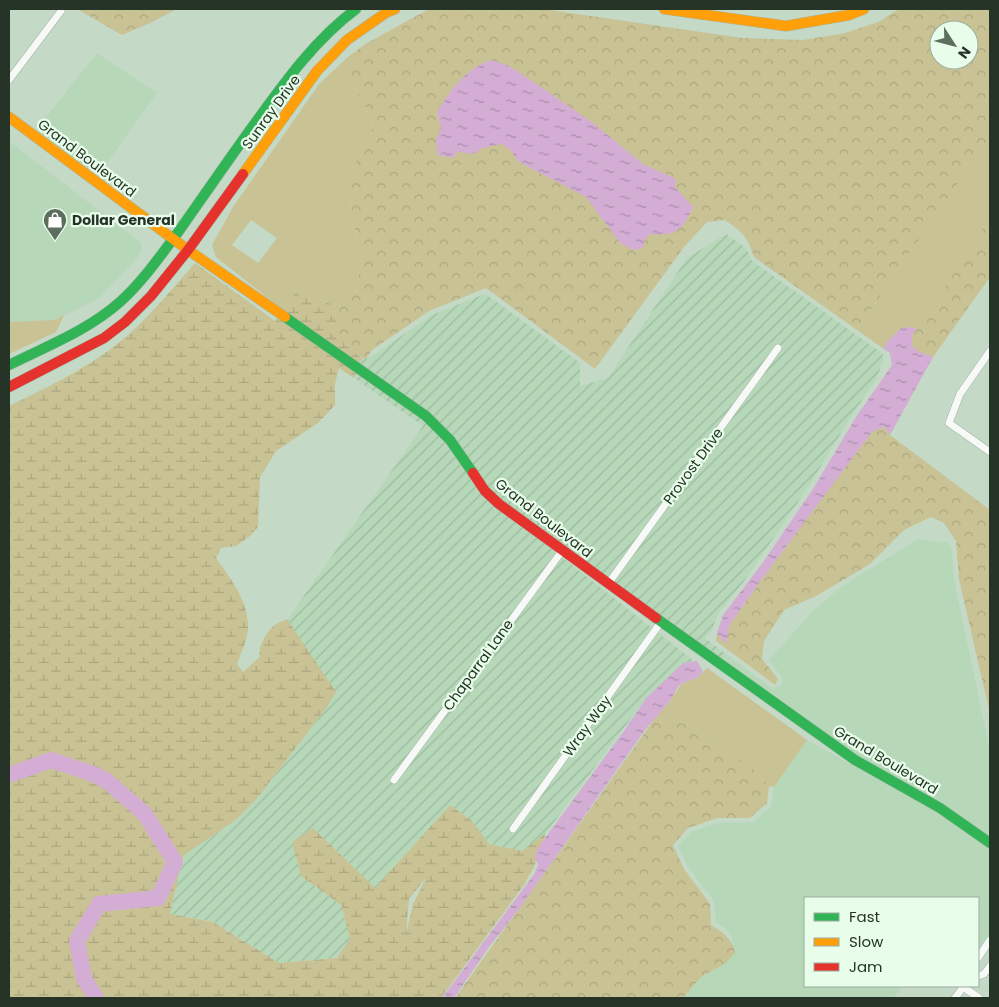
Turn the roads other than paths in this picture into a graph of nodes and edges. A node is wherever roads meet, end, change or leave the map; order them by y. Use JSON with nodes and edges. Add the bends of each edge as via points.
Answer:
{"nodes":[{"id":1,"x":356,"y":9,"type":"edge"},
{"id":2,"x":395,"y":9,"type":"edge"},
{"id":3,"x":664,"y":9,"type":"edge"},
{"id":4,"x":864,"y":9,"type":"edge"},
{"id":5,"x":61,"y":11,"type":"dead end"},
{"id":6,"x":9,"y":80,"type":"edge"},
{"id":7,"x":9,"y":117,"type":"edge"},
{"id":8,"x":172,"y":239,"type":"junction"},
{"id":9,"x":188,"y":250,"type":"junction"},
{"id":10,"x":778,"y":348,"type":"dead end"},
{"id":11,"x":990,"y":351,"type":"edge"},
{"id":12,"x":9,"y":365,"type":"edge"},
{"id":13,"x":9,"y":387,"type":"edge"},
{"id":14,"x":990,"y":452,"type":"edge"},
{"id":15,"x":562,"y":551,"type":"junction"},
{"id":16,"x":608,"y":584,"type":"junction"},
{"id":17,"x":661,"y":622,"type":"junction"},
{"id":18,"x":394,"y":780,"type":"dead end"},
{"id":19,"x":513,"y":829,"type":"dead end"},
{"id":20,"x":990,"y":843,"type":"edge"},
{"id":21,"x":990,"y":940,"type":"edge"},
{"id":22,"x":979,"y":956,"type":"edge"},
{"id":23,"x":990,"y":966,"type":"edge"},
{"id":24,"x":979,"y":976,"type":"edge"},
{"id":25,"x":963,"y":987,"type":"edge"},
{"id":26,"x":965,"y":987,"type":"edge"},
{"id":27,"x":955,"y":998,"type":"edge"},
{"id":28,"x":979,"y":998,"type":"edge"}],
"edges":[{"from":1,"to":8,"type":"street","name":"Sunray Drive","via":[[317,41],[298,64]]},
{"from":2,"to":9,"type":"street","name":"Sunray Drive","via":[[347,40],[317,71]]},
{"from":3,"to":4,"type":"street","via":[[786,26],[849,15]]},
{"from":5,"to":6,"type":"street"},
{"from":7,"to":8,"type":"street","name":"Grand Boulevard"},
{"from":8,"to":9,"type":"street","name":"Grand Boulevard"},
{"from":8,"to":12,"type":"street","name":"Sunray Drive","via":[[146,273],[106,313],[80,330]]},
{"from":9,"to":13,"type":"street","name":"Sunray Drive","via":[[125,322],[104,338]]},
{"from":9,"to":15,"type":"street","name":"Grand Boulevard","via":[[426,416],[450,440],[485,491]]},
{"from":10,"to":16,"type":"street","name":"Provost Drive"},
{"from":11,"to":14,"type":"street","via":[[960,394],[949,422]]},
{"from":15,"to":16,"type":"street","name":"Grand Boulevard"},
{"from":15,"to":18,"type":"street","name":"Chaparral Lane"},
{"from":16,"to":17,"type":"street","name":"Grand Boulevard"},
{"from":17,"to":19,"type":"street","name":"Wray Way"},
{"from":17,"to":20,"type":"street","name":"Grand Boulevard","via":[[855,760],[940,808]]},
{"from":21,"to":22,"type":"street"},
{"from":23,"to":24,"type":"street"},
{"from":25,"to":27,"type":"street"},
{"from":26,"to":28,"type":"street"}]}
